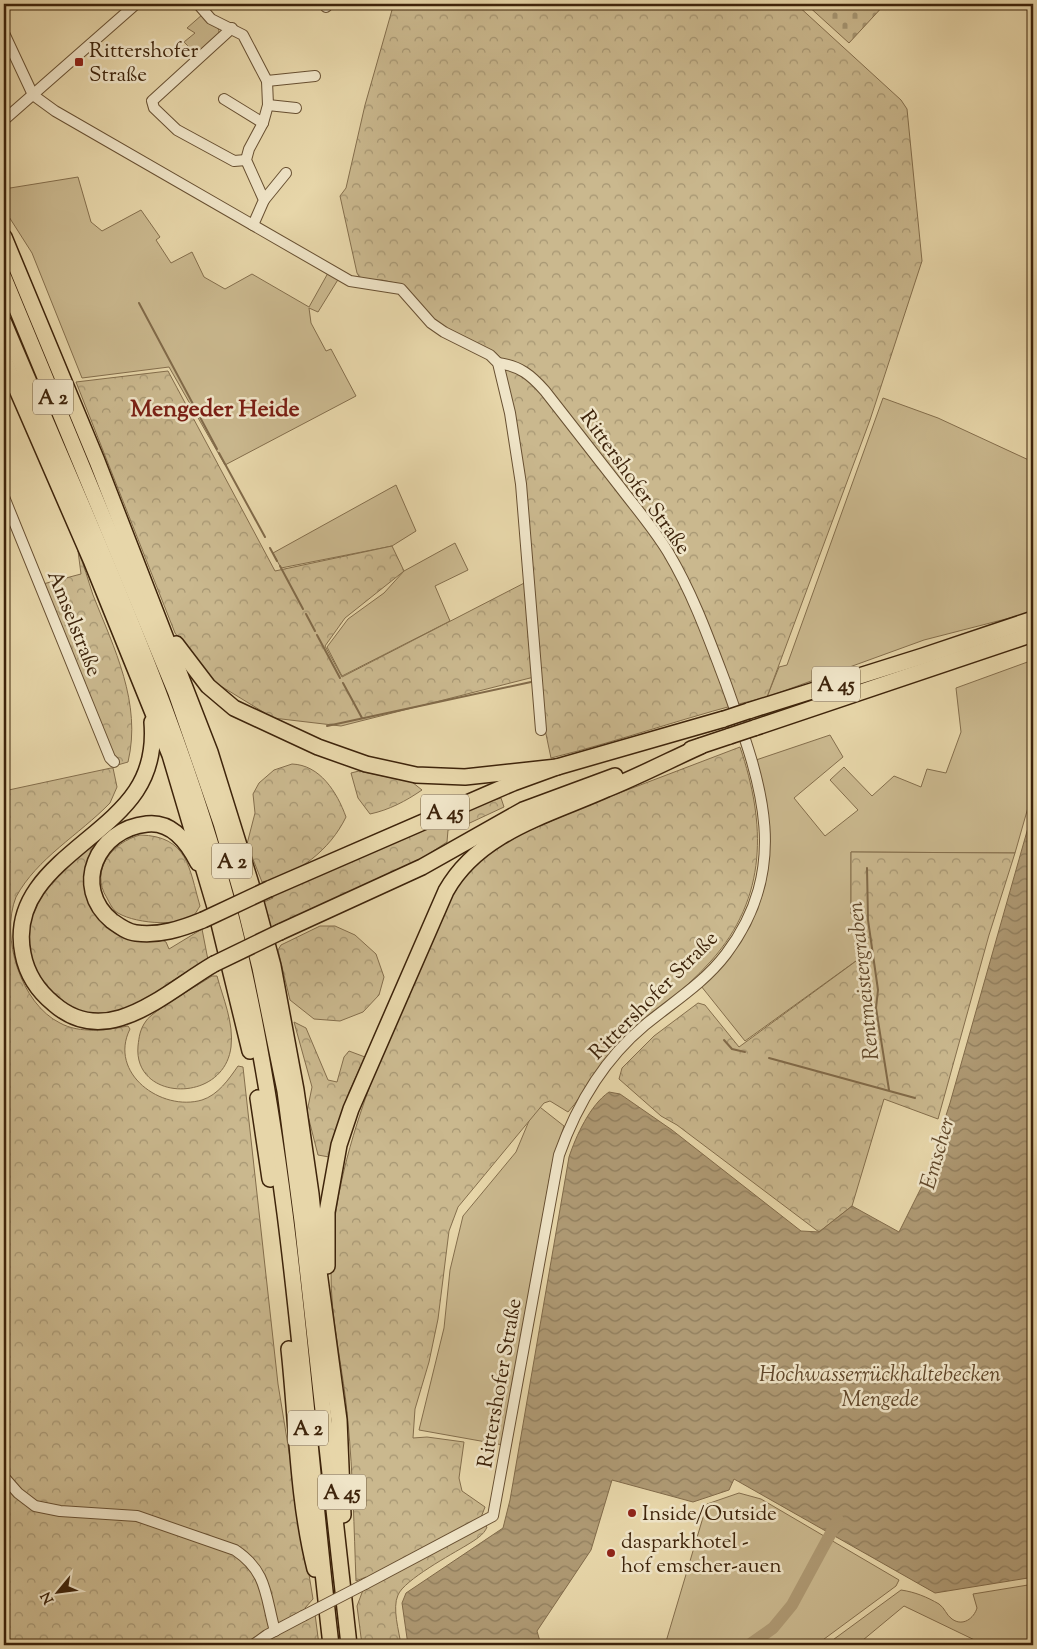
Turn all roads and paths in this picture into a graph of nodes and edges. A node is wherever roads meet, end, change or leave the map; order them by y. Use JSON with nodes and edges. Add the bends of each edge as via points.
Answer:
{"nodes":[{"id":1,"x":136,"y":4,"type":"edge"},
{"id":2,"x":198,"y":4,"type":"edge"},
{"id":3,"x":232,"y":28,"type":"junction"},
{"id":4,"x":4,"y":33,"type":"edge"},
{"id":5,"x":315,"y":76,"type":"dead end"},
{"id":6,"x":267,"y":81,"type":"junction"},
{"id":7,"x":33,"y":95,"type":"junction"},
{"id":8,"x":224,"y":99,"type":"dead end"},
{"id":9,"x":268,"y":105,"type":"junction"},
{"id":10,"x":296,"y":108,"type":"dead end"},
{"id":11,"x":4,"y":120,"type":"edge"},
{"id":12,"x":263,"y":123,"type":"junction"},
{"id":13,"x":246,"y":160,"type":"junction"},
{"id":14,"x":286,"y":173,"type":"dead end"},
{"id":15,"x":264,"y":200,"type":"junction"},
{"id":16,"x":252,"y":225,"type":"junction"},
{"id":17,"x":4,"y":238,"type":"edge"},
{"id":18,"x":4,"y":278,"type":"edge"},
{"id":19,"x":4,"y":323,"type":"edge"},
{"id":20,"x":4,"y":360,"type":"edge"},
{"id":21,"x":498,"y":363,"type":"junction"},
{"id":22,"x":4,"y":496,"type":"edge"},
{"id":23,"x":144,"y":579,"type":"junction"},
{"id":24,"x":1033,"y":619,"type":"edge"},
{"id":25,"x":1033,"y":634,"type":"edge"},
{"id":26,"x":151,"y":710,"type":"junction"},
{"id":27,"x":541,"y":730,"type":"dead end"},
{"id":28,"x":701,"y":746,"type":"junction"},
{"id":29,"x":114,"y":762,"type":"dead end"},
{"id":30,"x":558,"y":767,"type":"junction"},
{"id":31,"x":215,"y":907,"type":"junction"},
{"id":32,"x":325,"y":1306,"type":"junction"},
{"id":33,"x":4,"y":1477,"type":"edge"},
{"id":34,"x":340,"y":1564,"type":"junction"},
{"id":35,"x":275,"y":1631,"type":"junction"},
{"id":36,"x":331,"y":1638,"type":"edge"},
{"id":37,"x":253,"y":1645,"type":"edge"},
{"id":38,"x":349,"y":1645,"type":"edge"}],
"edges":[{"from":1,"to":7,"type":"street"},
{"from":2,"to":3,"type":"street","via":[[211,19]]},
{"from":3,"to":6,"type":"street","via":[[243,35]]},
{"from":3,"to":13,"type":"street","via":[[154,98],[153,105],[177,130],[234,160]]},
{"from":4,"to":7,"type":"street","name":"Rittershofer Straße"},
{"from":5,"to":6,"type":"street"},
{"from":6,"to":9,"type":"street"},
{"from":7,"to":11,"type":"street"},
{"from":7,"to":16,"type":"street","name":"Rittershofer Straße","via":[[55,111]]},
{"from":8,"to":12,"type":"street"},
{"from":9,"to":10,"type":"street"},
{"from":9,"to":12,"type":"street"},
{"from":12,"to":13,"type":"street"},
{"from":13,"to":15,"type":"street"},
{"from":14,"to":15,"type":"street"},
{"from":15,"to":16,"type":"street"},
{"from":16,"to":21,"type":"street","name":"Rittershofer Straße","via":[[350,281],[401,289],[431,323],[490,354]]},
{"from":17,"to":23,"type":"highway"},
{"from":18,"to":34,"type":"highway","number":"A 2","via":[[176,693],[218,813],[242,895],[285,1091]]},
{"from":19,"to":36,"type":"highway","number":"A 2","via":[[170,724],[206,828],[245,973],[276,1147]]},
{"from":20,"to":26,"type":"highway","via":[[88,552]]},
{"from":21,"to":27,"type":"street","via":[[521,484]]},
{"from":21,"to":35,"type":"street","name":"Rittershofer Straße","bridge":true,"via":[[524,371],[545,391],[654,530],[680,573],[701,618],[757,777],[764,813],[765,853],[750,910],[728,952],[695,986],[611,1057],[569,1127],[559,1154],[494,1516]]},
{"from":22,"to":29,"type":"street","name":"Amselstraße"},
{"from":23,"to":30,"type":"highway","via":[[166,627],[196,673],[220,698],[261,721],[342,757],[416,775],[465,777]]},
{"from":23,"to":32,"type":"highway","via":[[216,769],[273,966],[296,1090]]},
{"from":24,"to":30,"type":"highway","number":"A 45","bridge":true,"via":[[724,719]]},
{"from":25,"to":28,"type":"highway","number":"A 45","bridge":true},
{"from":26,"to":28,"type":"highway","number":"A 45","bridge":true,"via":[[153,744],[144,777],[120,811],[50,872],[36,889],[22,924],[24,959],[32,980],[50,1001],[66,1013],[93,1020],[110,1020],[138,1012],[214,964],[422,867],[523,810]]},
{"from":26,"to":31,"type":"highway","via":[[181,787]]},
{"from":28,"to":32,"type":"highway","via":[[500,836],[469,859],[452,879],[362,1083],[339,1145],[327,1212]]},
{"from":30,"to":31,"type":"highway","number":"A 45","bridge":true,"via":[[513,783],[203,920],[159,934],[136,933],[118,925],[102,911],[95,897],[94,866],[112,836],[133,826],[151,824],[169,828],[179,834],[194,853]]},
{"from":31,"to":36,"type":"highway","via":[[259,1102],[307,1533]]},
{"from":32,"to":34,"type":"highway","number":"A 45","via":[[339,1420],[344,1518]]},
{"from":33,"to":35,"type":"street","via":[[35,1506],[60,1511],[137,1516],[235,1550],[249,1559],[262,1579]]},
{"from":34,"to":38,"type":"highway","number":"A 2"},
{"from":35,"to":37,"type":"street","name":"Rittershofer Straße"}]}
